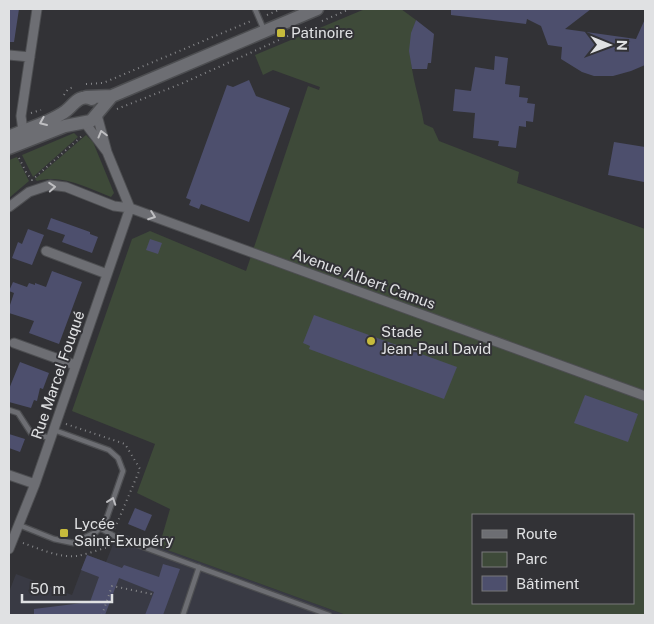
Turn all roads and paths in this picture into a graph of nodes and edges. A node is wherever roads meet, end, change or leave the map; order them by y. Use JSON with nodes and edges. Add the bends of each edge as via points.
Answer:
{"nodes":[{"id":1,"x":37,"y":9,"type":"edge"},
{"id":2,"x":255,"y":9,"type":"edge"},
{"id":3,"x":281,"y":9,"type":"edge"},
{"id":4,"x":317,"y":9,"type":"edge"},
{"id":5,"x":350,"y":9,"type":"edge"},
{"id":6,"x":259,"y":18,"type":"junction"},
{"id":7,"x":264,"y":31,"type":"junction"},
{"id":8,"x":9,"y":54,"type":"edge"},
{"id":9,"x":30,"y":57,"type":"junction"},
{"id":10,"x":112,"y":96,"type":"junction"},
{"id":11,"x":74,"y":99,"type":"junction"},
{"id":12,"x":48,"y":108,"type":"dead end"},
{"id":13,"x":21,"y":116,"type":"junction"},
{"id":14,"x":98,"y":118,"type":"junction"},
{"id":15,"x":82,"y":128,"type":"junction"},
{"id":16,"x":23,"y":131,"type":"junction"},
{"id":17,"x":11,"y":144,"type":"edge"},
{"id":18,"x":107,"y":152,"type":"junction"},
{"id":19,"x":9,"y":207,"type":"edge"},
{"id":20,"x":130,"y":208,"type":"junction"},
{"id":21,"x":46,"y":252,"type":"dead end"},
{"id":22,"x":107,"y":274,"type":"junction"},
{"id":23,"x":14,"y":343,"type":"dead end"},
{"id":24,"x":75,"y":365,"type":"junction"},
{"id":25,"x":645,"y":396,"type":"edge"},
{"id":26,"x":9,"y":410,"type":"edge"},
{"id":27,"x":52,"y":434,"type":"junction"},
{"id":28,"x":9,"y":475,"type":"edge"},
{"id":29,"x":35,"y":484,"type":"junction"},
{"id":30,"x":19,"y":525,"type":"junction"},
{"id":31,"x":100,"y":528,"type":"junction"},
{"id":32,"x":9,"y":549,"type":"edge"},
{"id":33,"x":198,"y":567,"type":"junction"},
{"id":34,"x":152,"y":594,"type":"dead end"},
{"id":35,"x":102,"y":615,"type":"edge"},
{"id":36,"x":183,"y":615,"type":"edge"},
{"id":37,"x":329,"y":615,"type":"edge"}],
"edges":[{"from":1,"to":9,"type":"street"},
{"from":2,"to":6,"type":"lane"},
{"from":3,"to":6,"type":"path"},
{"from":4,"to":7,"type":"main road"},
{"from":5,"to":14,"type":"path"},
{"from":6,"to":7,"type":"lane"},
{"from":6,"to":11,"type":"path","via":[[103,83],[87,83],[68,89]]},
{"from":7,"to":10,"type":"main road"},
{"from":8,"to":9,"type":"street"},
{"from":9,"to":13,"type":"street"},
{"from":10,"to":11,"type":"main road"},
{"from":10,"to":14,"type":"main road"},
{"from":11,"to":14,"type":"main road","via":[[92,99],[97,104]]},
{"from":11,"to":15,"type":"main road","via":[[72,110]]},
{"from":11,"to":16,"type":"main road","one_way":true,"via":[[63,113]]},
{"from":12,"to":13,"type":"path"},
{"from":13,"to":16,"type":"street"},
{"from":14,"to":15,"type":"main road"},
{"from":18,"to":14,"type":"street","one_way":true},
{"from":15,"to":17,"type":"main road","via":[[65,126]]},
{"from":15,"to":17,"type":"path","via":[[32,180]]},
{"from":15,"to":18,"type":"street"},
{"from":16,"to":17,"type":"main road"},
{"from":18,"to":20,"type":"street"},
{"from":19,"to":20,"type":"street","name":"Avenue Albert Camus","one_way":true,"via":[[29,192],[50,185]]},
{"from":20,"to":22,"type":"street","name":"Rue Marcel Fouqué"},
{"from":20,"to":25,"type":"street","name":"Avenue Albert Camus","one_way":true},
{"from":21,"to":22,"type":"street"},
{"from":22,"to":24,"type":"street","name":"Rue Marcel Fouqué"},
{"from":23,"to":24,"type":"street"},
{"from":24,"to":27,"type":"street","name":"Rue Marcel Fouqué"},
{"from":26,"to":27,"type":"lane","via":[[18,413],[31,433]]},
{"from":27,"to":29,"type":"street","name":"Rue Marcel Fouqué"},
{"from":31,"to":27,"type":"lane","one_way":true,"via":[[105,523],[123,471],[118,458],[109,450]]},
{"from":28,"to":29,"type":"street"},
{"from":29,"to":30,"type":"street","name":"Rue Marcel Fouqué"},
{"from":30,"to":31,"type":"lane","via":[[73,543]]},
{"from":30,"to":32,"type":"street","name":"Rue Marcel Fouqué"},
{"from":31,"to":33,"type":"lane"},
{"from":33,"to":36,"type":"lane"},
{"from":33,"to":37,"type":"lane"},
{"from":34,"to":35,"type":"path","via":[[112,586]]}]}
